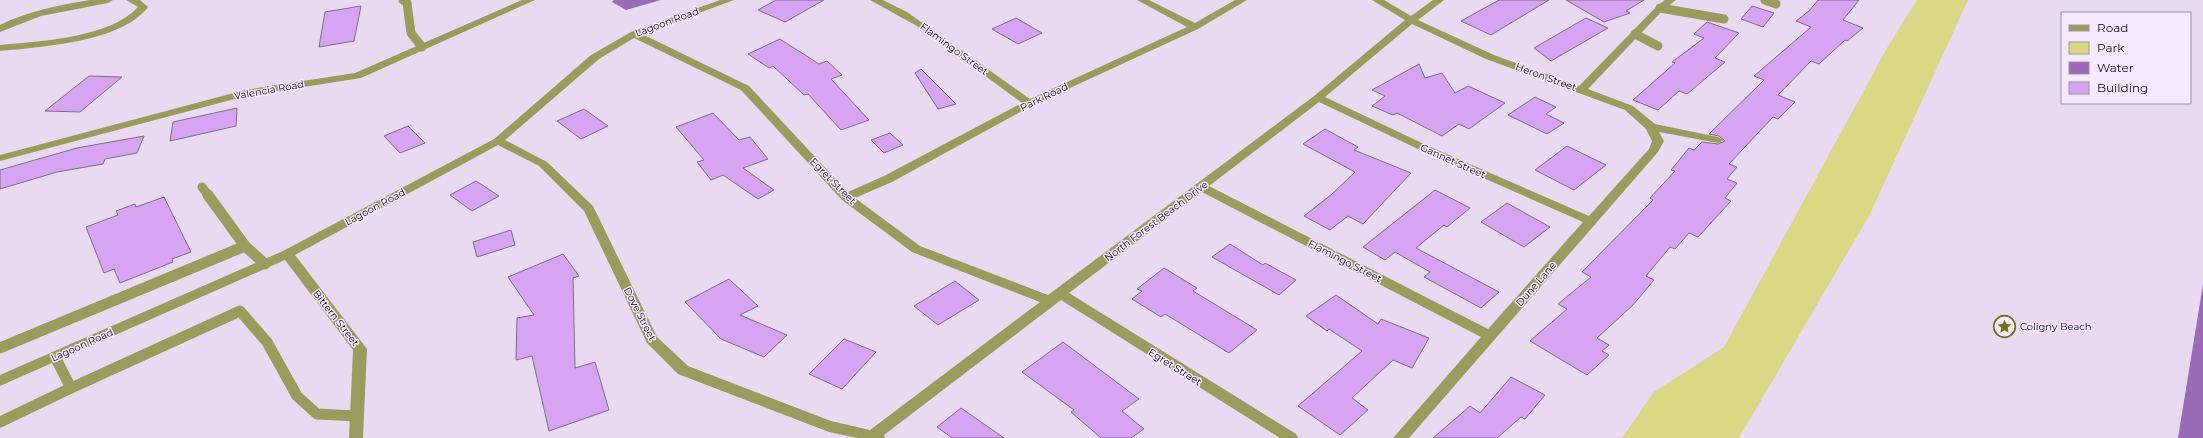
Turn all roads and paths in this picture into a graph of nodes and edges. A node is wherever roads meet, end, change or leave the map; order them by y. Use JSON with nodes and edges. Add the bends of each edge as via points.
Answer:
{"nodes":[{"id":1,"x":108,"y":0,"type":"edge"},
{"id":2,"x":130,"y":0,"type":"edge"},
{"id":3,"x":403,"y":0,"type":"edge"},
{"id":4,"x":530,"y":0,"type":"edge"},
{"id":5,"x":729,"y":0,"type":"edge"},
{"id":6,"x":875,"y":0,"type":"edge"},
{"id":7,"x":1142,"y":0,"type":"edge"},
{"id":8,"x":1242,"y":0,"type":"edge"},
{"id":9,"x":1377,"y":0,"type":"edge"},
{"id":10,"x":1439,"y":0,"type":"edge"},
{"id":11,"x":1671,"y":0,"type":"edge"},
{"id":12,"x":1765,"y":0,"type":"edge"},
{"id":13,"x":1776,"y":4,"type":"dead end"},
{"id":14,"x":1660,"y":8,"type":"junction"},
{"id":15,"x":1724,"y":19,"type":"dead end"},
{"id":16,"x":1411,"y":20,"type":"junction"},
{"id":17,"x":1195,"y":27,"type":"junction"},
{"id":18,"x":0,"y":29,"type":"edge"},
{"id":19,"x":634,"y":34,"type":"junction"},
{"id":20,"x":1635,"y":34,"type":"junction"},
{"id":21,"x":1658,"y":46,"type":"dead end"},
{"id":22,"x":422,"y":47,"type":"junction"},
{"id":23,"x":0,"y":48,"type":"edge"},
{"id":24,"x":1581,"y":90,"type":"junction"},
{"id":25,"x":1318,"y":98,"type":"junction"},
{"id":26,"x":1029,"y":103,"type":"junction"},
{"id":27,"x":1651,"y":126,"type":"junction"},
{"id":28,"x":1718,"y":140,"type":"dead end"},
{"id":29,"x":498,"y":141,"type":"junction"},
{"id":30,"x":0,"y":158,"type":"edge"},
{"id":31,"x":202,"y":187,"type":"dead end"},
{"id":32,"x":1201,"y":187,"type":"junction"},
{"id":33,"x":846,"y":197,"type":"junction"},
{"id":34,"x":1590,"y":221,"type":"junction"},
{"id":35,"x":244,"y":246,"type":"junction"},
{"id":36,"x":287,"y":254,"type":"junction"},
{"id":37,"x":265,"y":264,"type":"junction"},
{"id":38,"x":1055,"y":297,"type":"junction"},
{"id":39,"x":1489,"y":335,"type":"junction"},
{"id":40,"x":0,"y":348,"type":"edge"},
{"id":41,"x":55,"y":357,"type":"junction"},
{"id":42,"x":0,"y":381,"type":"edge"},
{"id":43,"x":71,"y":388,"type":"junction"},
{"id":44,"x":357,"y":416,"type":"junction"},
{"id":45,"x":0,"y":422,"type":"edge"},
{"id":46,"x":874,"y":437,"type":"edge"},
{"id":47,"x":356,"y":438,"type":"edge"},
{"id":48,"x":1291,"y":438,"type":"edge"},
{"id":49,"x":1400,"y":438,"type":"edge"}],
"edges":[{"from":1,"to":18,"type":"street","via":[[56,10],[23,19]]},
{"from":2,"to":23,"type":"street","via":[[140,3],[143,8],[124,23],[74,36]]},
{"from":3,"to":22,"type":"lane","via":[[407,3],[411,33]]},
{"from":4,"to":22,"type":"street","name":"Valencia Road"},
{"from":5,"to":19,"type":"street","name":"Lagoon Road"},
{"from":6,"to":26,"type":"street","name":"Flamingo Street","via":[[920,24]]},
{"from":7,"to":17,"type":"street"},
{"from":8,"to":17,"type":"street","name":"Park Road"},
{"from":9,"to":16,"type":"street","name":"Heron Street"},
{"from":10,"to":16,"type":"street","name":"North Forest Beach Drive"},
{"from":11,"to":14,"type":"street"},
{"from":12,"to":13,"type":"lane"},
{"from":14,"to":15,"type":"lane"},
{"from":14,"to":20,"type":"street"},
{"from":16,"to":24,"type":"street","name":"Heron Street","via":[[1490,57]]},
{"from":16,"to":25,"type":"street","name":"North Forest Beach Drive"},
{"from":17,"to":26,"type":"street","name":"Park Road"},
{"from":19,"to":29,"type":"street","name":"Lagoon Road","via":[[595,57]]},
{"from":19,"to":33,"type":"street","name":"Egret Street","via":[[745,88]]},
{"from":20,"to":21,"type":"lane"},
{"from":20,"to":24,"type":"street"},
{"from":22,"to":30,"type":"street","name":"Valencia Road","via":[[357,76],[245,93]]},
{"from":24,"to":27,"type":"street","name":"Heron Street","via":[[1629,108]]},
{"from":25,"to":32,"type":"street","name":"North Forest Beach Drive"},
{"from":25,"to":34,"type":"street","name":"Gannet Street"},
{"from":26,"to":33,"type":"street","name":"Park Road","via":[[888,179]]},
{"from":27,"to":28,"type":"street","name":"Heron Street"},
{"from":27,"to":34,"type":"street","name":"Dune Lane","via":[[1658,141],[1654,150]]},
{"from":29,"to":36,"type":"street","name":"Lagoon Road"},
{"from":29,"to":46,"type":"street","name":"Dove Street","via":[[543,164],[589,209],[652,340],[683,370],[829,426]]},
{"from":31,"to":35,"type":"lane"},
{"from":32,"to":38,"type":"street","name":"North Forest Beach Drive"},
{"from":32,"to":39,"type":"street","name":"Flamingo Street"},
{"from":33,"to":38,"type":"street","name":"Egret Street","via":[[916,249]]},
{"from":34,"to":39,"type":"street","name":"Dune Lane","via":[[1513,311]]},
{"from":35,"to":37,"type":"lane"},
{"from":35,"to":40,"type":"lane"},
{"from":36,"to":37,"type":"street","name":"Lagoon Road"},
{"from":36,"to":44,"type":"street","name":"Bittern Street","via":[[360,349]]},
{"from":37,"to":41,"type":"street","name":"Lagoon Road"},
{"from":38,"to":46,"type":"street","name":"North Forest Beach Drive"},
{"from":38,"to":48,"type":"street","name":"Egret Street"},
{"from":39,"to":49,"type":"street","name":"Dune Lane"},
{"from":41,"to":42,"type":"street","name":"Lagoon Road"},
{"from":41,"to":43,"type":"lane"},
{"from":43,"to":44,"type":"lane","via":[[240,311],[267,342],[297,396],[317,414]]},
{"from":43,"to":45,"type":"lane"},
{"from":44,"to":47,"type":"street","name":"Bittern Street"}]}
